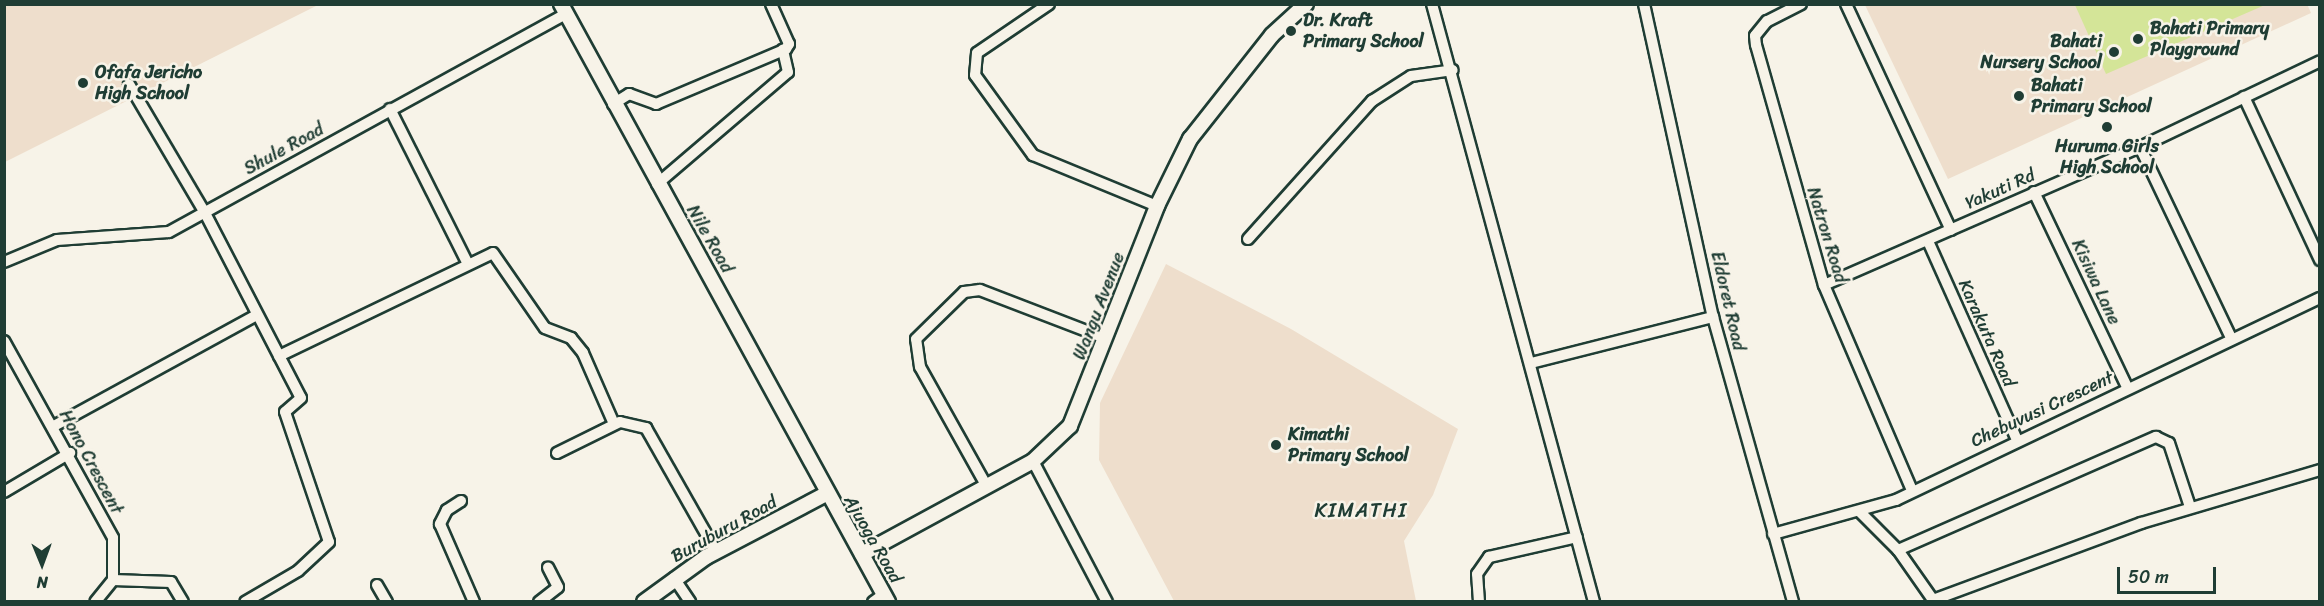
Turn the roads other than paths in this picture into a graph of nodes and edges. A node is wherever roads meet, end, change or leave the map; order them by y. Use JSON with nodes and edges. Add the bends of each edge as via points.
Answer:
{"nodes":[{"id":1,"x":771,"y":4,"type":"edge"},
{"id":2,"x":1049,"y":4,"type":"edge"},
{"id":3,"x":1306,"y":4,"type":"edge"},
{"id":4,"x":1432,"y":4,"type":"edge"},
{"id":5,"x":1644,"y":4,"type":"edge"},
{"id":6,"x":1801,"y":4,"type":"edge"},
{"id":7,"x":1846,"y":4,"type":"edge"},
{"id":8,"x":563,"y":9,"type":"edge"},
{"id":9,"x":783,"y":50,"type":"junction"},
{"id":10,"x":2319,"y":61,"type":"edge"},
{"id":11,"x":1453,"y":70,"type":"junction"},
{"id":12,"x":129,"y":84,"type":"dead end"},
{"id":13,"x":2244,"y":97,"type":"junction"},
{"id":14,"x":613,"y":104,"type":"junction"},
{"id":15,"x":390,"y":109,"type":"junction"},
{"id":16,"x":2140,"y":147,"type":"junction"},
{"id":17,"x":657,"y":184,"type":"junction"},
{"id":18,"x":2034,"y":192,"type":"junction"},
{"id":19,"x":1157,"y":206,"type":"junction"},
{"id":20,"x":204,"y":213,"type":"junction"},
{"id":21,"x":1951,"y":230,"type":"junction"},
{"id":22,"x":1248,"y":239,"type":"dead end"},
{"id":23,"x":1928,"y":241,"type":"junction"},
{"id":24,"x":2319,"y":260,"type":"edge"},
{"id":25,"x":4,"y":262,"type":"edge"},
{"id":26,"x":467,"y":262,"type":"junction"},
{"id":27,"x":1824,"y":285,"type":"junction"},
{"id":28,"x":2319,"y":298,"type":"edge"},
{"id":29,"x":257,"y":315,"type":"junction"},
{"id":30,"x":1713,"y":317,"type":"junction"},
{"id":31,"x":1105,"y":338,"type":"junction"},
{"id":32,"x":2230,"y":338,"type":"junction"},
{"id":33,"x":4,"y":341,"type":"edge"},
{"id":34,"x":279,"y":356,"type":"junction"},
{"id":35,"x":1531,"y":363,"type":"junction"},
{"id":36,"x":2127,"y":387,"type":"junction"},
{"id":37,"x":614,"y":424,"type":"junction"},
{"id":38,"x":54,"y":426,"type":"junction"},
{"id":39,"x":2016,"y":438,"type":"junction"},
{"id":40,"x":70,"y":453,"type":"junction"},
{"id":41,"x":557,"y":453,"type":"dead end"},
{"id":42,"x":1033,"y":461,"type":"junction"},
{"id":43,"x":2319,"y":470,"type":"edge"},
{"id":44,"x":986,"y":485,"type":"junction"},
{"id":45,"x":1912,"y":490,"type":"junction"},
{"id":46,"x":4,"y":492,"type":"edge"},
{"id":47,"x":826,"y":494,"type":"junction"},
{"id":48,"x":461,"y":501,"type":"dead end"},
{"id":49,"x":2190,"y":507,"type":"junction"},
{"id":50,"x":1860,"y":512,"type":"junction"},
{"id":51,"x":1773,"y":534,"type":"junction"},
{"id":52,"x":1577,"y":537,"type":"junction"},
{"id":53,"x":1898,"y":550,"type":"junction"},
{"id":54,"x":716,"y":551,"type":"junction"},
{"id":55,"x":862,"y":554,"type":"junction"},
{"id":56,"x":548,"y":567,"type":"dead end"},
{"id":57,"x":674,"y":578,"type":"junction"},
{"id":58,"x":113,"y":580,"type":"junction"},
{"id":59,"x":377,"y":585,"type":"dead end"},
{"id":60,"x":882,"y":599,"type":"edge"},
{"id":61,"x":1931,"y":601,"type":"edge"},
{"id":62,"x":95,"y":602,"type":"edge"},
{"id":63,"x":183,"y":602,"type":"edge"},
{"id":64,"x":245,"y":602,"type":"edge"},
{"id":65,"x":387,"y":602,"type":"edge"},
{"id":66,"x":474,"y":602,"type":"edge"},
{"id":67,"x":538,"y":602,"type":"edge"},
{"id":68,"x":644,"y":602,"type":"edge"},
{"id":69,"x":690,"y":602,"type":"edge"},
{"id":70,"x":1107,"y":602,"type":"edge"},
{"id":71,"x":1479,"y":602,"type":"edge"},
{"id":72,"x":1594,"y":602,"type":"edge"},
{"id":73,"x":1792,"y":602,"type":"edge"}],
"edges":[{"from":1,"to":9,"type":"street","via":[[789,44]]},
{"from":2,"to":19,"type":"street","via":[[976,53],[975,75],[1033,155]]},
{"from":3,"to":19,"type":"street","name":"Wangu Avenue","via":[[1217,102],[1190,139]]},
{"from":4,"to":11,"type":"street"},
{"from":5,"to":30,"type":"street","name":"Eldoret Road"},
{"from":6,"to":27,"type":"street","name":"Natron Road","via":[[1767,21],[1755,36]]},
{"from":7,"to":21,"type":"street"},
{"from":8,"to":14,"type":"street","name":"Nile Road"},
{"from":8,"to":15,"type":"street","name":"Shule Road"},
{"from":9,"to":14,"type":"street","via":[[656,104],[629,94]]},
{"from":9,"to":17,"type":"street","via":[[788,72]]},
{"from":10,"to":13,"type":"street","name":"Yakuti Rd"},
{"from":11,"to":22,"type":"street","via":[[1411,76],[1372,101]]},
{"from":11,"to":35,"type":"street"},
{"from":12,"to":20,"type":"street"},
{"from":13,"to":16,"type":"street","name":"Yakuti Rd"},
{"from":13,"to":24,"type":"street"},
{"from":14,"to":17,"type":"street","name":"Nile Road"},
{"from":15,"to":20,"type":"street","name":"Shule Road"},
{"from":15,"to":26,"type":"street"},
{"from":16,"to":18,"type":"street","name":"Yakuti Rd"},
{"from":16,"to":32,"type":"street"},
{"from":17,"to":47,"type":"street","name":"Nile Road"},
{"from":18,"to":21,"type":"street","name":"Yakuti Rd"},
{"from":18,"to":36,"type":"street","name":"Kisiwa Lane"},
{"from":19,"to":31,"type":"street","name":"Wangu Avenue"},
{"from":20,"to":25,"type":"street","name":"Shule Road","via":[[169,232],[57,240]]},
{"from":20,"to":29,"type":"street"},
{"from":21,"to":23,"type":"street","name":"Yakuti Rd"},
{"from":23,"to":27,"type":"street","name":"Yakuti Rd"},
{"from":23,"to":39,"type":"street","name":"Karakuta Road"},
{"from":26,"to":34,"type":"street"},
{"from":26,"to":37,"type":"street","via":[[489,253],[501,258],[544,328],[571,338],[583,353]]},
{"from":27,"to":45,"type":"street","name":"Natron Road"},
{"from":28,"to":32,"type":"street","name":"Chebuvusi Crescent"},
{"from":29,"to":34,"type":"street"},
{"from":29,"to":38,"type":"street"},
{"from":30,"to":35,"type":"street"},
{"from":30,"to":51,"type":"street","name":"Eldoret Road"},
{"from":31,"to":42,"type":"street","name":"Wangu Avenue","via":[[1070,426]]},
{"from":31,"to":44,"type":"street","via":[[980,290],[964,292],[916,339],[920,367]]},
{"from":32,"to":36,"type":"street","name":"Chebuvusi Crescent"},
{"from":33,"to":38,"type":"street","name":"Hono Crescent"},
{"from":34,"to":64,"type":"street","via":[[301,398],[285,412],[303,453],[310,500],[329,542],[298,571]]},
{"from":35,"to":52,"type":"street"},
{"from":36,"to":39,"type":"street","name":"Chebuvusi Crescent"},
{"from":37,"to":41,"type":"street"},
{"from":37,"to":54,"type":"street","via":[[646,428]]},
{"from":38,"to":40,"type":"street","name":"Hono Crescent"},
{"from":39,"to":45,"type":"street","name":"Chebuvusi Crescent"},
{"from":40,"to":46,"type":"street"},
{"from":40,"to":58,"type":"street","name":"Hono Crescent","via":[[113,538]]},
{"from":42,"to":44,"type":"street","name":"Wangu Avenue"},
{"from":42,"to":70,"type":"street"},
{"from":43,"to":49,"type":"street"},
{"from":44,"to":55,"type":"street","name":"Wangu Avenue"},
{"from":45,"to":50,"type":"street","name":"Chebuvusi Crescent"},
{"from":47,"to":54,"type":"street","name":"Buruburu Road"},
{"from":47,"to":55,"type":"street","name":"Ajuoga Road"},
{"from":48,"to":66,"type":"street","via":[[442,517],[441,531]]},
{"from":49,"to":53,"type":"street","via":[[2169,443],[2156,437]]},
{"from":49,"to":61,"type":"street"},
{"from":50,"to":51,"type":"street","name":"Chebuvusi Crescent"},
{"from":50,"to":53,"type":"street"},
{"from":51,"to":73,"type":"street","name":"Eldoret Road"},
{"from":52,"to":71,"type":"street","via":[[1489,557],[1477,574]]},
{"from":52,"to":72,"type":"street"},
{"from":53,"to":61,"type":"street"},
{"from":54,"to":57,"type":"street","name":"Buruburu Road"},
{"from":55,"to":60,"type":"street","name":"Ajuoga Road"},
{"from":56,"to":67,"type":"street","via":[[558,587]]},
{"from":57,"to":68,"type":"street","name":"Buruburu Road"},
{"from":57,"to":69,"type":"street"},
{"from":58,"to":62,"type":"street"},
{"from":58,"to":63,"type":"street","via":[[171,582]]},
{"from":59,"to":65,"type":"street"}]}
